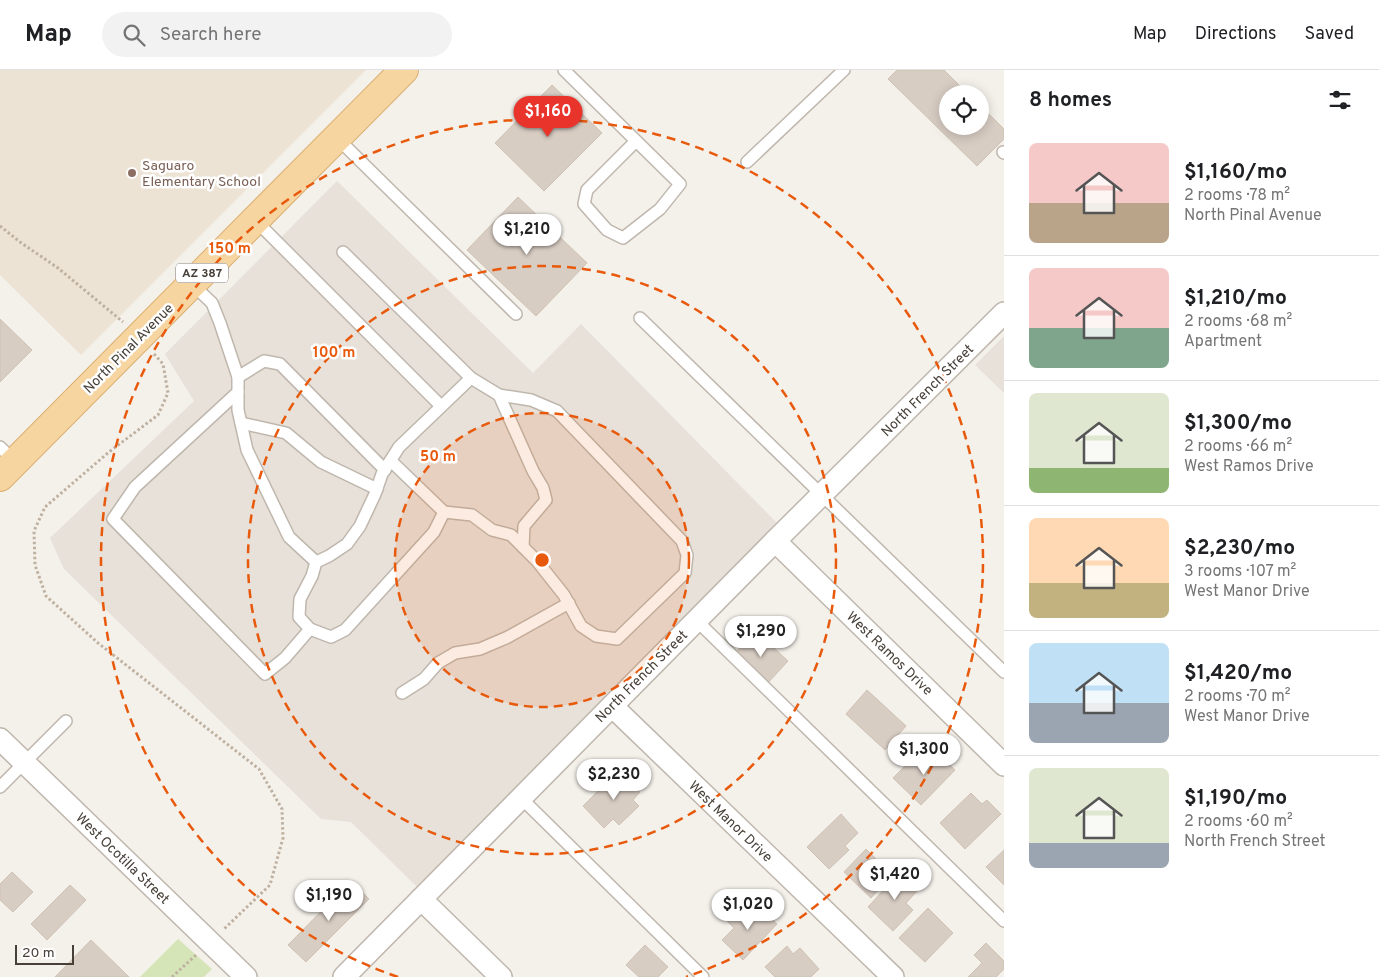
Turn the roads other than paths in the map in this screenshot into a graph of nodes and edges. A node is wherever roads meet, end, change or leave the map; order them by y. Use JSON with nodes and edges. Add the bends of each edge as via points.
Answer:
{"nodes":[{"id":1,"x":404,"y":70,"type":"edge"},
{"id":2,"x":564,"y":70,"type":"edge"},
{"id":3,"x":844,"y":70,"type":"edge"},
{"id":4,"x":336,"y":138,"type":"junction"},
{"id":5,"x":636,"y":141,"type":"junction"},
{"id":6,"x":747,"y":162,"type":"dead end"},
{"id":7,"x":254,"y":220,"type":"junction"},
{"id":8,"x":343,"y":252,"type":"dead end"},
{"id":9,"x":191,"y":284,"type":"junction"},
{"id":10,"x":1004,"y":313,"type":"edge"},
{"id":11,"x":516,"y":314,"type":"dead end"},
{"id":12,"x":640,"y":318,"type":"dead end"},
{"id":13,"x":238,"y":377,"type":"junction"},
{"id":14,"x":471,"y":378,"type":"junction"},
{"id":15,"x":238,"y":392,"type":"junction"},
{"id":16,"x":500,"y":395,"type":"junction"},
{"id":17,"x":441,"y":406,"type":"junction"},
{"id":18,"x":241,"y":422,"type":"junction"},
{"id":19,"x":5,"y":462,"type":"edge"},
{"id":20,"x":388,"y":465,"type":"junction"},
{"id":21,"x":377,"y":489,"type":"junction"},
{"id":22,"x":822,"y":495,"type":"junction"},
{"id":23,"x":444,"y":512,"type":"junction"},
{"id":24,"x":775,"y":541,"type":"junction"},
{"id":25,"x":523,"y":547,"type":"junction"},
{"id":26,"x":316,"y":562,"type":"junction"},
{"id":27,"x":569,"y":603,"type":"junction"},
{"id":28,"x":696,"y":621,"type":"junction"},
{"id":29,"x":310,"y":629,"type":"junction"},
{"id":30,"x":1004,"y":672,"type":"edge"},
{"id":31,"x":402,"y":694,"type":"dead end"},
{"id":32,"x":612,"y":706,"type":"junction"},
{"id":33,"x":66,"y":722,"type":"dead end"},
{"id":34,"x":0,"y":738,"type":"edge"},
{"id":35,"x":25,"y":763,"type":"junction"},
{"id":36,"x":1004,"y":765,"type":"edge"},
{"id":37,"x":0,"y":787,"type":"edge"},
{"id":38,"x":521,"y":798,"type":"junction"},
{"id":39,"x":421,"y":899,"type":"junction"},
{"id":40,"x":1004,"y":921,"type":"edge"},
{"id":41,"x":246,"y":977,"type":"edge"},
{"id":42,"x":344,"y":977,"type":"edge"},
{"id":43,"x":501,"y":977,"type":"edge"},
{"id":44,"x":703,"y":977,"type":"edge"},
{"id":45,"x":893,"y":977,"type":"edge"}],
"edges":[{"from":1,"to":4,"type":"main road","name":"North Pinal Avenue","number":"AZ 387"},
{"from":2,"to":5,"type":"lane"},
{"from":3,"to":6,"type":"lane"},
{"from":4,"to":7,"type":"main road","name":"North Pinal Avenue","number":"AZ 387"},
{"from":4,"to":11,"type":"lane"},
{"from":5,"to":5,"type":"lane","via":[[680,184],[660,209],[623,238],[607,230],[584,204],[587,190]]},
{"from":7,"to":9,"type":"main road","name":"North Pinal Avenue","number":"AZ 387"},
{"from":7,"to":17,"type":"lane"},
{"from":8,"to":14,"type":"lane"},
{"from":9,"to":13,"type":"lane","via":[[212,304]]},
{"from":9,"to":19,"type":"main road","name":"North Pinal Avenue","number":"AZ 387"},
{"from":10,"to":22,"type":"street","name":"North French Street"},
{"from":12,"to":22,"type":"lane"},
{"from":13,"to":15,"type":"lane"},
{"from":13,"to":20,"type":"lane","via":[[264,361],[280,364]]},
{"from":14,"to":16,"type":"lane"},
{"from":14,"to":17,"type":"lane"},
{"from":15,"to":18,"type":"lane"},
{"from":15,"to":29,"type":"lane","via":[[135,487],[113,519],[265,674],[285,658]]},
{"from":16,"to":25,"type":"lane","via":[[546,500],[524,526]]},
{"from":16,"to":27,"type":"lane","via":[[531,400],[557,411],[682,541],[687,555],[685,574],[617,638],[596,636],[581,626]]},
{"from":17,"to":20,"type":"lane","via":[[399,447]]},
{"from":18,"to":21,"type":"lane","via":[[286,433],[321,462]]},
{"from":18,"to":26,"type":"lane","via":[[247,450],[289,537]]},
{"from":20,"to":21,"type":"lane"},
{"from":20,"to":23,"type":"lane"},
{"from":21,"to":26,"type":"lane","via":[[360,526],[347,544]]},
{"from":22,"to":24,"type":"street","name":"North French Street"},
{"from":22,"to":30,"type":"lane"},
{"from":23,"to":25,"type":"lane","via":[[472,515],[492,530],[511,535]]},
{"from":23,"to":29,"type":"lane","via":[[434,532],[345,630],[331,637]]},
{"from":24,"to":28,"type":"street","name":"North French Street"},
{"from":24,"to":36,"type":"street","name":"West Ramos Drive"},
{"from":25,"to":27,"type":"lane"},
{"from":26,"to":29,"type":"lane","via":[[300,599],[299,617]]},
{"from":27,"to":31,"type":"lane","via":[[508,637],[480,649],[455,653]]},
{"from":28,"to":32,"type":"street","name":"North French Street"},
{"from":28,"to":40,"type":"lane"},
{"from":32,"to":38,"type":"street","name":"North French Street"},
{"from":32,"to":45,"type":"street","name":"West Manor Drive"},
{"from":33,"to":35,"type":"lane"},
{"from":34,"to":35,"type":"street","name":"West Ocotilla Street"},
{"from":35,"to":37,"type":"lane"},
{"from":35,"to":41,"type":"street","name":"West Ocotilla Street"},
{"from":38,"to":39,"type":"street","name":"North French Street"},
{"from":38,"to":44,"type":"lane"},
{"from":39,"to":42,"type":"street","name":"North French Street"},
{"from":39,"to":43,"type":"street"}]}
